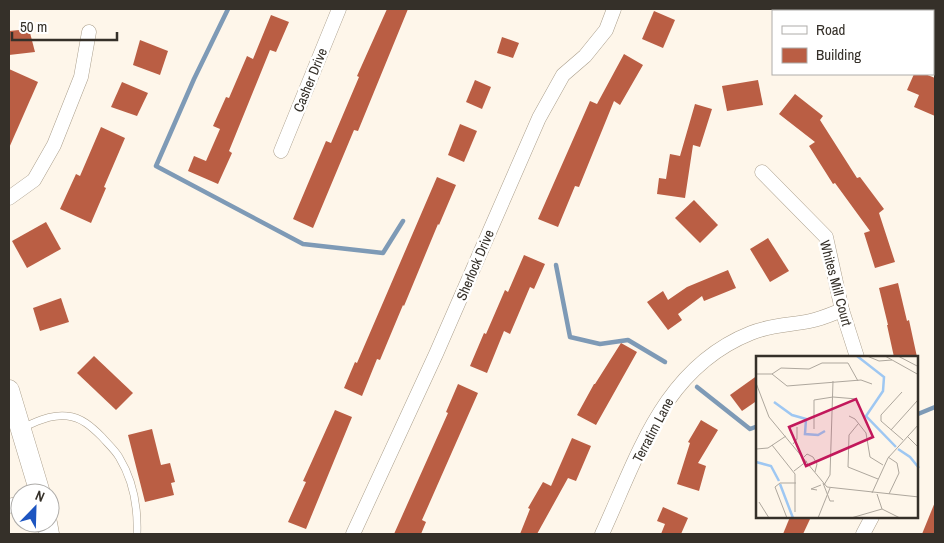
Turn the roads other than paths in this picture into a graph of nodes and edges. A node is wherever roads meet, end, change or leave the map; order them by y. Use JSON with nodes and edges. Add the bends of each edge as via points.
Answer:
{"nodes":[{"id":1,"x":339,"y":9,"type":"edge"},
{"id":2,"x":614,"y":9,"type":"edge"},
{"id":3,"x":89,"y":32,"type":"dead end"},
{"id":4,"x":281,"y":151,"type":"dead end"},
{"id":5,"x":762,"y":172,"type":"dead end"},
{"id":6,"x":9,"y":198,"type":"edge"},
{"id":7,"x":842,"y":310,"type":"junction"},
{"id":8,"x":857,"y":356,"type":"edge"},
{"id":9,"x":9,"y":390,"type":"edge"},
{"id":10,"x":20,"y":428,"type":"junction"},
{"id":11,"x":37,"y":483,"type":"edge"},
{"id":12,"x":871,"y":518,"type":"edge"},
{"id":13,"x":137,"y":534,"type":"edge"},
{"id":14,"x":353,"y":534,"type":"edge"},
{"id":15,"x":602,"y":534,"type":"edge"},
{"id":16,"x":863,"y":534,"type":"edge"}],
"edges":[{"from":1,"to":4,"type":"street","name":"Casher Drive"},
{"from":2,"to":14,"type":"street","name":"Sherlock Drive","via":[[606,30],[585,56],[563,75],[539,118]]},
{"from":3,"to":6,"type":"street","via":[[80,77],[54,145],[34,180]]},
{"from":5,"to":7,"type":"street","name":"Whites Mill Court","via":[[826,237]]},
{"from":7,"to":8,"type":"street","name":"Whites Mill Court"},
{"from":7,"to":15,"type":"street","name":"Terratim Lane","via":[[812,321],[771,326],[751,333],[697,366],[669,397],[653,423]]},
{"from":9,"to":10,"type":"main road"},
{"from":10,"to":11,"type":"main road"},
{"from":10,"to":13,"type":"lane","via":[[52,416],[74,417],[92,426],[118,456],[129,478],[138,514]]},
{"from":12,"to":16,"type":"street"}]}
